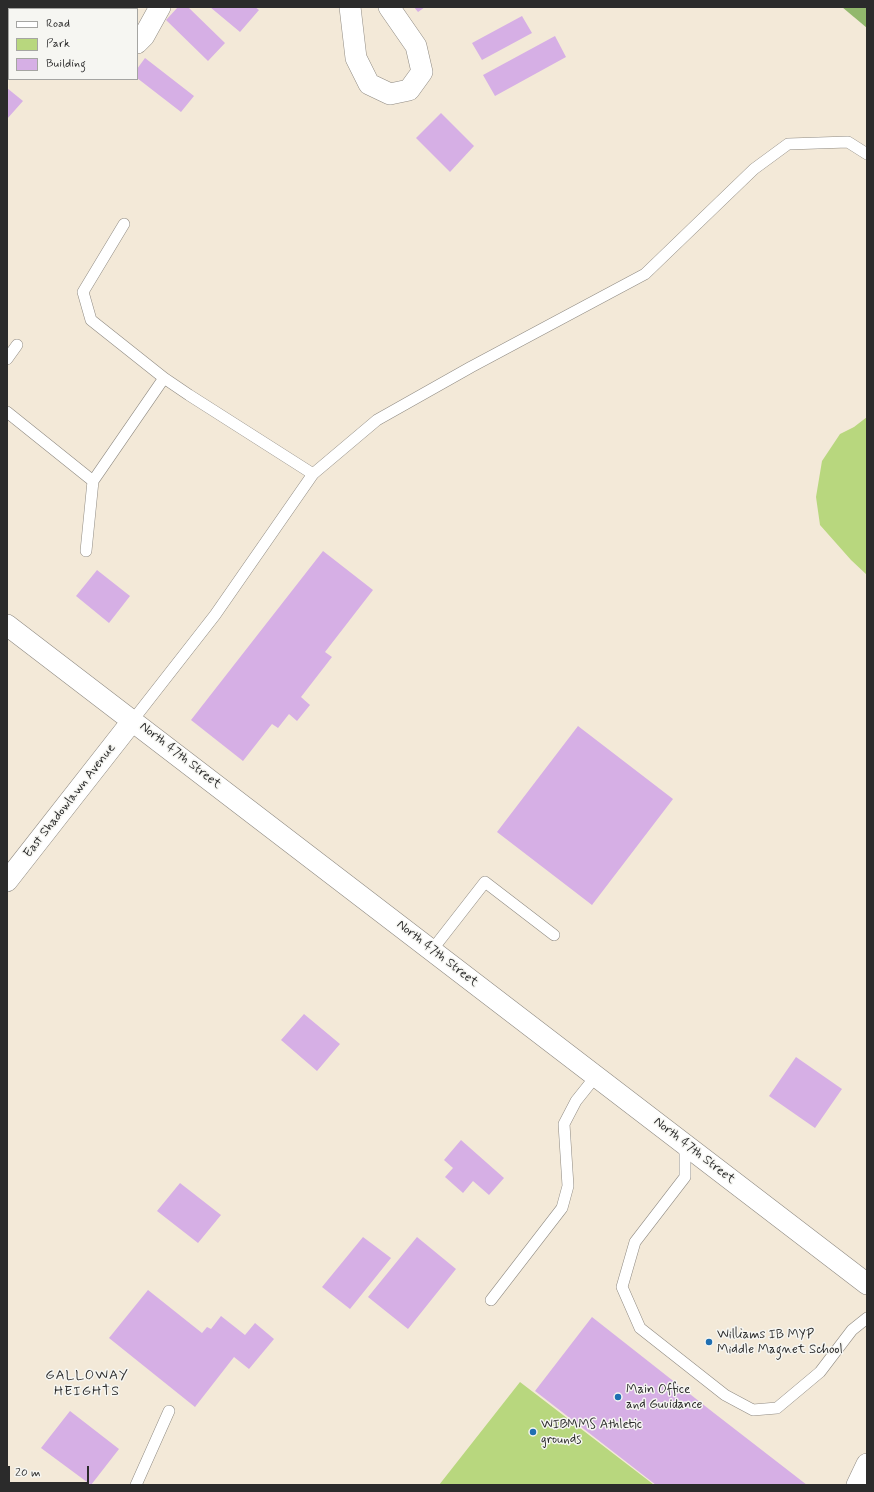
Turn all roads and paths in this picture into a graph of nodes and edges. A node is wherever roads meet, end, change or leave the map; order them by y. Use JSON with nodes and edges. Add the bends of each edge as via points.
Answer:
{"nodes":[{"id":1,"x":160,"y":7,"type":"edge"},
{"id":2,"x":350,"y":7,"type":"edge"},
{"id":3,"x":389,"y":7,"type":"edge"},
{"id":4,"x":138,"y":42,"type":"edge"},
{"id":5,"x":867,"y":154,"type":"edge"},
{"id":6,"x":124,"y":224,"type":"dead end"},
{"id":7,"x":17,"y":345,"type":"dead end"},
{"id":8,"x":7,"y":359,"type":"edge"},
{"id":9,"x":164,"y":378,"type":"junction"},
{"id":10,"x":7,"y":412,"type":"edge"},
{"id":11,"x":313,"y":474,"type":"junction"},
{"id":12,"x":93,"y":481,"type":"junction"},
{"id":13,"x":86,"y":551,"type":"dead end"},
{"id":14,"x":7,"y":624,"type":"edge"},
{"id":15,"x":133,"y":720,"type":"junction"},
{"id":16,"x":7,"y":881,"type":"edge"},
{"id":17,"x":554,"y":935,"type":"dead end"},
{"id":18,"x":432,"y":950,"type":"junction"},
{"id":19,"x":596,"y":1076,"type":"junction"},
{"id":20,"x":685,"y":1144,"type":"junction"},
{"id":21,"x":867,"y":1284,"type":"edge"},
{"id":22,"x":491,"y":1300,"type":"dead end"},
{"id":23,"x":867,"y":1318,"type":"edge"},
{"id":24,"x":169,"y":1411,"type":"dead end"},
{"id":25,"x":867,"y":1464,"type":"edge"},
{"id":26,"x":136,"y":1485,"type":"edge"},
{"id":27,"x":857,"y":1485,"type":"edge"}],
"edges":[{"from":1,"to":4,"type":"street"},
{"from":2,"to":3,"type":"street","via":[[356,58],[369,84],[390,94],[409,90],[422,72],[416,46]]},
{"from":5,"to":11,"type":"lane","via":[[848,142],[788,144],[754,169],[645,274],[377,420]]},
{"from":6,"to":9,"type":"lane","via":[[83,292],[90,320]]},
{"from":7,"to":8,"type":"lane"},
{"from":9,"to":11,"type":"lane"},
{"from":9,"to":12,"type":"lane"},
{"from":10,"to":12,"type":"lane"},
{"from":11,"to":15,"type":"lane","via":[[215,615]]},
{"from":12,"to":13,"type":"lane"},
{"from":14,"to":15,"type":"street","name":"North 47th Street"},
{"from":15,"to":16,"type":"street","name":"East Shadowlawn Avenue"},
{"from":15,"to":18,"type":"street","name":"North 47th Street"},
{"from":17,"to":18,"type":"lane","via":[[485,882]]},
{"from":18,"to":19,"type":"street","name":"North 47th Street"},
{"from":19,"to":20,"type":"street","name":"North 47th Street"},
{"from":19,"to":22,"type":"lane","via":[[576,1101],[564,1124],[568,1186],[562,1208]]},
{"from":20,"to":21,"type":"street","name":"North 47th Street"},
{"from":20,"to":23,"type":"lane","via":[[685,1177],[635,1242],[622,1287],[640,1328],[726,1396],[753,1410],[777,1408],[820,1372],[852,1330]]},
{"from":24,"to":26,"type":"lane"},
{"from":25,"to":27,"type":"street"}]}
